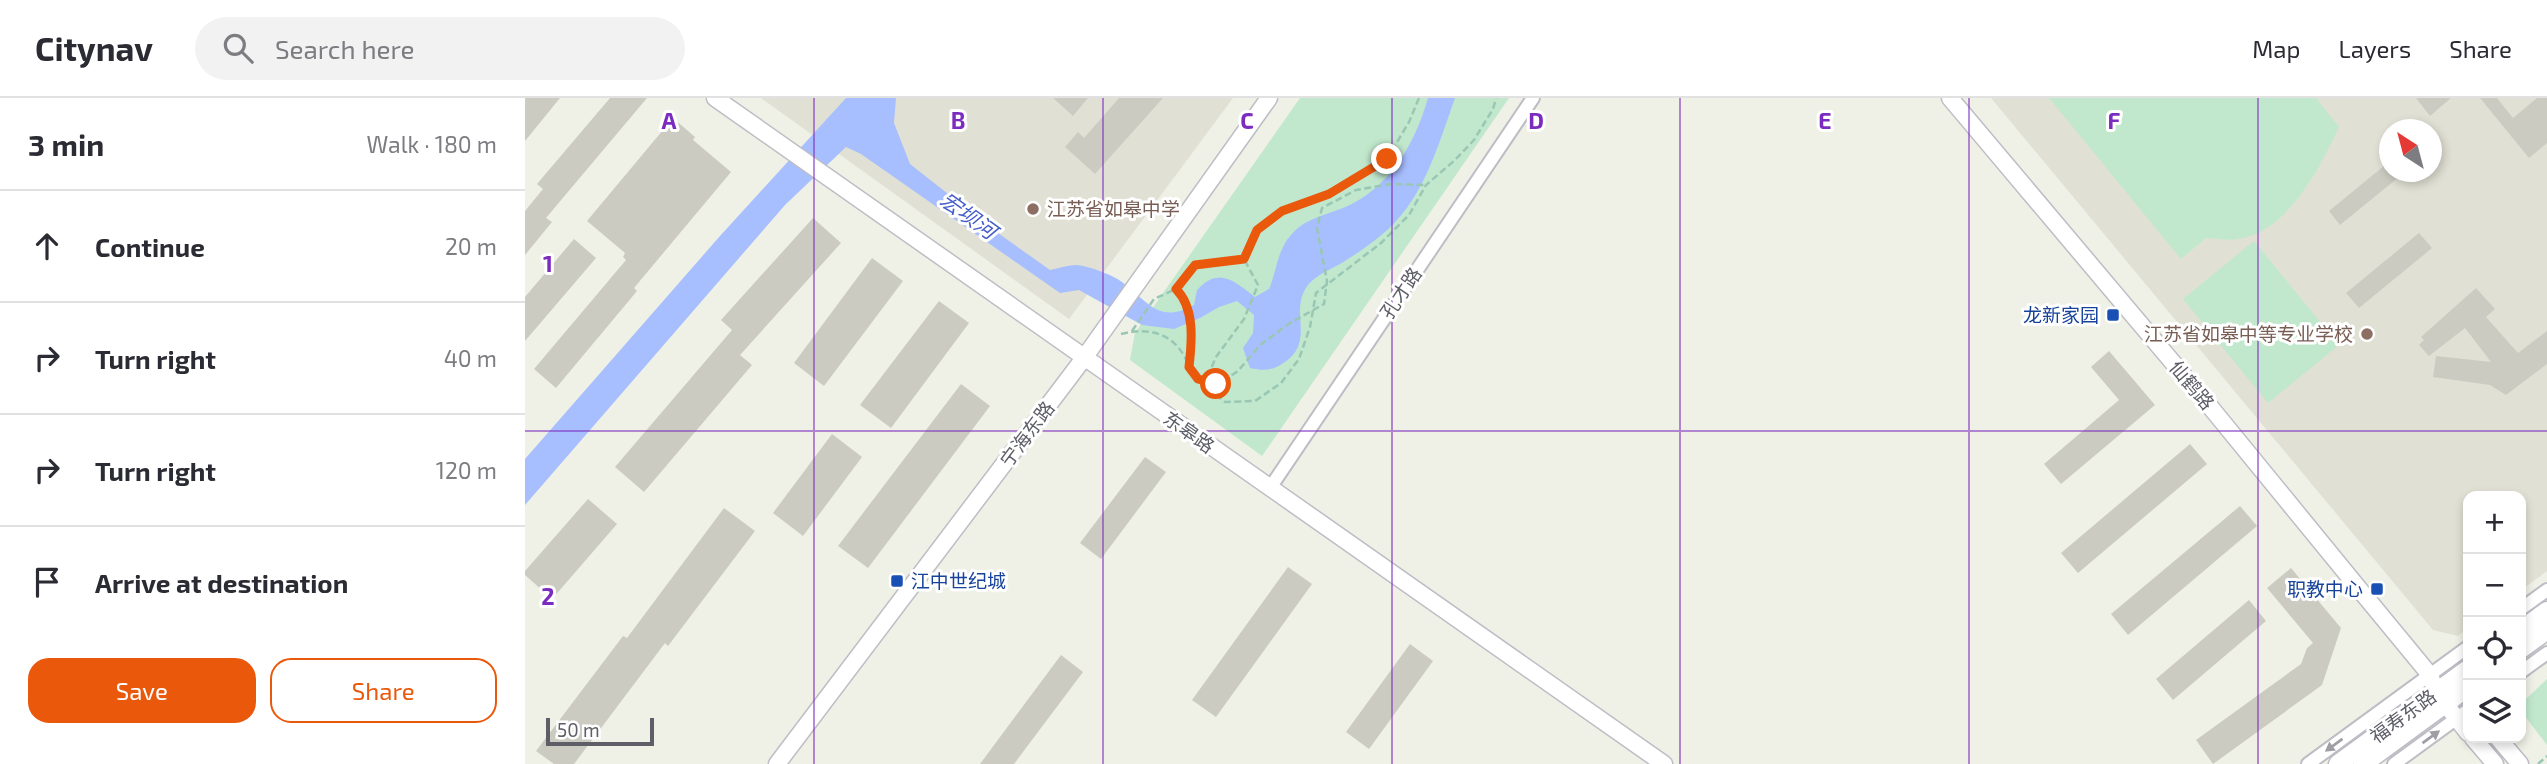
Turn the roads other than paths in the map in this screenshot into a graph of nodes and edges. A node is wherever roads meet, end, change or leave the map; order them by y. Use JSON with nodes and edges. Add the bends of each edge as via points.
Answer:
{"nodes":[{"id":1,"x":715,"y":98,"type":"edge"},
{"id":2,"x":1269,"y":98,"type":"edge"},
{"id":3,"x":1532,"y":98,"type":"edge"},
{"id":4,"x":1950,"y":98,"type":"edge"},
{"id":5,"x":1084,"y":358,"type":"junction"},
{"id":6,"x":1270,"y":488,"type":"junction"},
{"id":7,"x":2547,"y":590,"type":"edge"},
{"id":8,"x":2526,"y":605,"type":"edge"},
{"id":9,"x":2547,"y":611,"type":"edge"},
{"id":10,"x":2526,"y":626,"type":"edge"},
{"id":11,"x":2547,"y":630,"type":"edge"},
{"id":12,"x":2526,"y":645,"type":"edge"},
{"id":13,"x":2547,"y":653,"type":"edge"},
{"id":14,"x":2463,"y":654,"type":"edge"},
{"id":15,"x":2526,"y":668,"type":"edge"},
{"id":16,"x":2462,"y":690,"type":"edge"},
{"id":17,"x":2437,"y":691,"type":"junction"},
{"id":18,"x":2462,"y":714,"type":"edge"},
{"id":19,"x":2502,"y":743,"type":"edge"},
{"id":20,"x":2478,"y":744,"type":"edge"},
{"id":21,"x":777,"y":764,"type":"edge"},
{"id":22,"x":1664,"y":764,"type":"edge"},
{"id":23,"x":2308,"y":764,"type":"edge"},
{"id":24,"x":2338,"y":764,"type":"edge"},
{"id":25,"x":2363,"y":764,"type":"edge"},
{"id":26,"x":2394,"y":764,"type":"edge"},
{"id":27,"x":2495,"y":764,"type":"edge"},
{"id":28,"x":2520,"y":764,"type":"edge"}],
"edges":[{"from":1,"to":5,"type":"street","name":"东皋路"},
{"from":2,"to":5,"type":"street","name":"宁海东路"},
{"from":3,"to":6,"type":"street","name":"孔才路"},
{"from":4,"to":17,"type":"street","name":"仙鹤路","via":[[2220,419]]},
{"from":5,"to":6,"type":"street","name":"东皋路"},
{"from":5,"to":21,"type":"street","name":"宁海东路"},
{"from":6,"to":22,"type":"street","name":"东皋路"},
{"from":7,"to":8,"type":"street"},
{"from":9,"to":10,"type":"main road"},
{"from":11,"to":12,"type":"main road"},
{"from":13,"to":15,"type":"street"},
{"from":14,"to":17,"type":"street"},
{"from":16,"to":17,"type":"main road","name":"福寿东路"},
{"from":16,"to":17,"type":"street"},
{"from":17,"to":18,"type":"street","name":"仙鹤路"},
{"from":17,"to":23,"type":"street","one_way":true},
{"from":17,"to":24,"type":"main road","name":"福寿东路"},
{"from":17,"to":25,"type":"main road","name":"福寿东路"},
{"from":26,"to":18,"type":"street","one_way":true},
{"from":19,"to":28,"type":"street"},
{"from":20,"to":27,"type":"street"}]}
